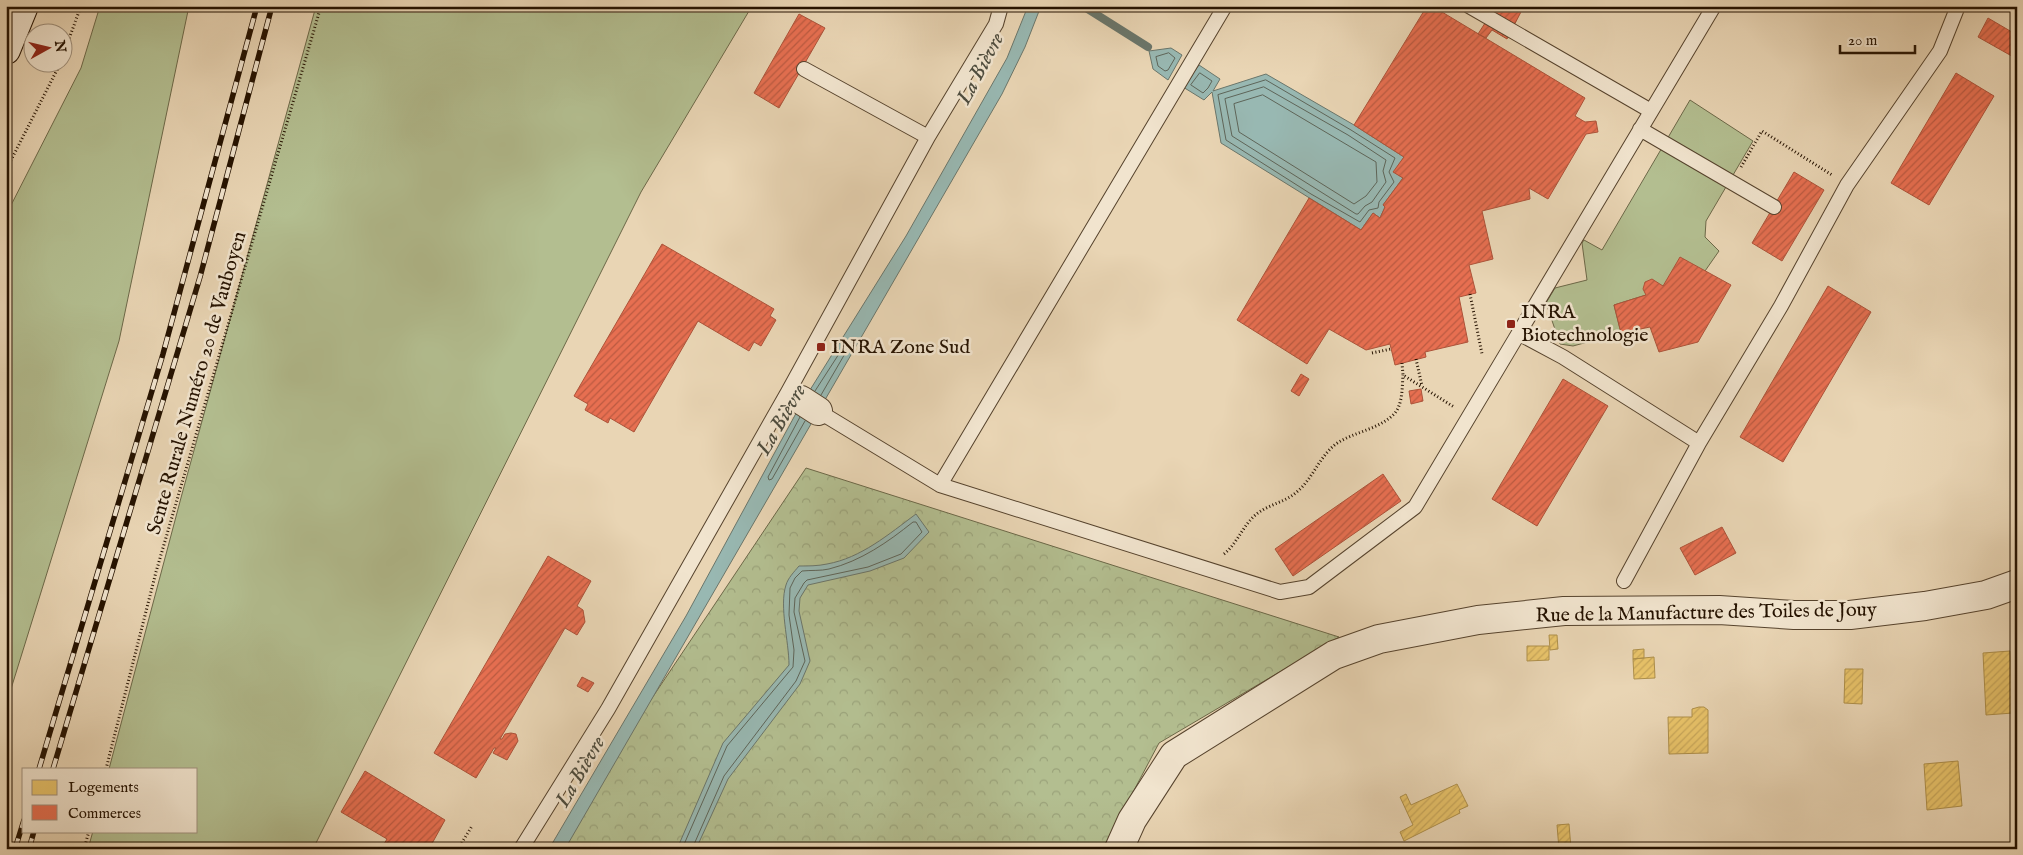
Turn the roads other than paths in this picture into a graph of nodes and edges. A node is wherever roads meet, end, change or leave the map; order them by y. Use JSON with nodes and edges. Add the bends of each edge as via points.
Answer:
{"nodes":[{"id":1,"x":24,"y":6,"type":"edge"},
{"id":2,"x":1001,"y":6,"type":"edge"},
{"id":3,"x":1225,"y":6,"type":"edge"},
{"id":4,"x":1469,"y":6,"type":"edge"},
{"id":5,"x":1714,"y":6,"type":"edge"},
{"id":6,"x":1958,"y":6,"type":"edge"},
{"id":7,"x":6,"y":50,"type":"edge"},
{"id":8,"x":804,"y":69,"type":"dead end"},
{"id":9,"x":1651,"y":111,"type":"junction"},
{"id":10,"x":1640,"y":129,"type":"junction"},
{"id":11,"x":928,"y":137,"type":"junction"},
{"id":12,"x":1774,"y":207,"type":"dead end"},
{"id":13,"x":1520,"y":334,"type":"junction"},
{"id":14,"x":802,"y":401,"type":"junction"},
{"id":15,"x":1700,"y":443,"type":"junction"},
{"id":16,"x":940,"y":485,"type":"junction"},
{"id":17,"x":1624,"y":581,"type":"dead end"},
{"id":18,"x":2017,"y":584,"type":"edge"},
{"id":19,"x":521,"y":849,"type":"edge"},
{"id":20,"x":1119,"y":849,"type":"edge"}],
"edges":[{"from":1,"to":7,"type":"street"},
{"from":2,"to":11,"type":"lane","via":[[996,24]]},
{"from":3,"to":16,"type":"lane"},
{"from":4,"to":9,"type":"lane"},
{"from":5,"to":9,"type":"lane"},
{"from":6,"to":15,"type":"lane","via":[[1940,51],[1847,185],[1781,306]]},
{"from":8,"to":11,"type":"lane"},
{"from":9,"to":10,"type":"lane"},
{"from":10,"to":12,"type":"lane"},
{"from":10,"to":13,"type":"lane"},
{"from":11,"to":14,"type":"lane"},
{"from":13,"to":15,"type":"lane","via":[[1563,357]]},
{"from":13,"to":16,"type":"lane","via":[[1415,507],[1309,587],[1280,592]]},
{"from":14,"to":16,"type":"lane"},
{"from":14,"to":19,"type":"lane"},
{"from":15,"to":17,"type":"lane"},
{"from":18,"to":20,"type":"street","name":"Rue de la Manufacture des Toiles de Jouy","via":[[1986,595],[1850,615],[1719,610],[1564,611],[1478,620],[1379,639],[1334,655],[1174,754],[1132,820]]}]}
